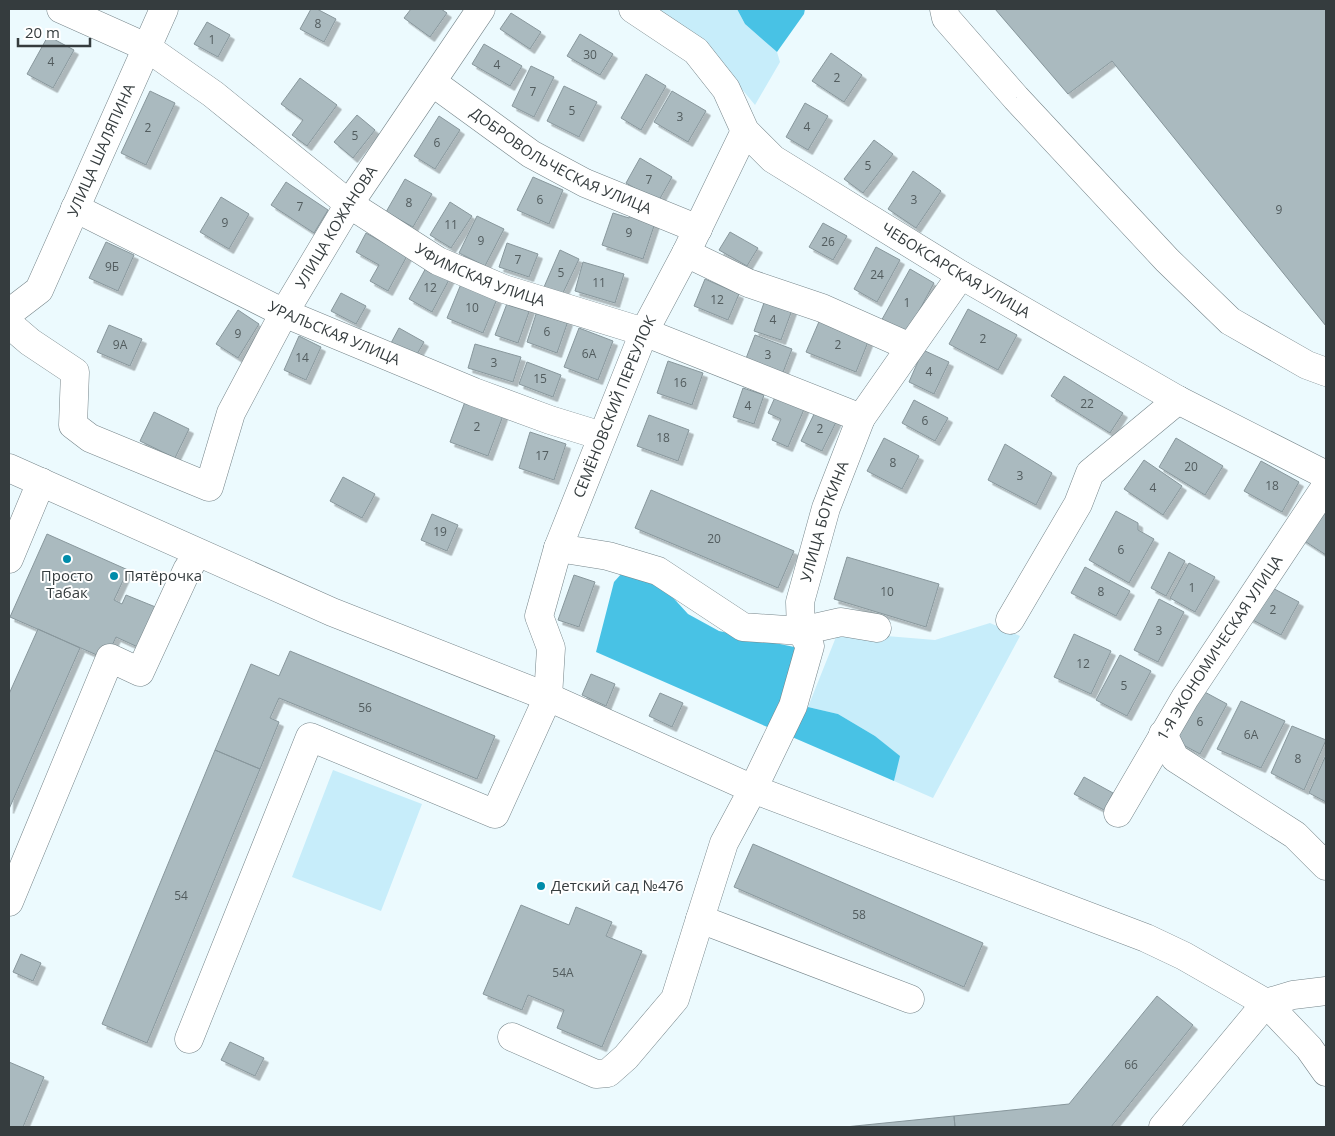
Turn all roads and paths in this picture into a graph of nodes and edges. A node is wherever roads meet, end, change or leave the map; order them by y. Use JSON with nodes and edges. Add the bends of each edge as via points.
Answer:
{"nodes":[{"id":1,"x":61,"y":9,"type":"edge"},
{"id":2,"x":164,"y":9,"type":"edge"},
{"id":3,"x":481,"y":9,"type":"edge"},
{"id":4,"x":632,"y":9,"type":"edge"},
{"id":5,"x":944,"y":9,"type":"edge"},
{"id":6,"x":146,"y":47,"type":"junction"},
{"id":7,"x":432,"y":82,"type":"junction"},
{"id":8,"x":745,"y":131,"type":"junction"},
{"id":9,"x":349,"y":204,"type":"junction"},
{"id":10,"x":75,"y":208,"type":"junction"},
{"id":11,"x":692,"y":241,"type":"junction"},
{"id":12,"x":961,"y":275,"type":"junction"},
{"id":13,"x":9,"y":312,"type":"edge"},
{"id":14,"x":284,"y":313,"type":"junction"},
{"id":15,"x":9,"y":324,"type":"edge"},
{"id":16,"x":644,"y":332,"type":"junction"},
{"id":17,"x":910,"y":347,"type":"junction"},
{"id":18,"x":1326,"y":372,"type":"edge"},
{"id":19,"x":1178,"y":400,"type":"junction"},
{"id":20,"x":861,"y":418,"type":"junction"},
{"id":21,"x":602,"y":436,"type":"junction"},
{"id":22,"x":9,"y":468,"type":"edge"},
{"id":23,"x":1326,"y":475,"type":"edge"},
{"id":24,"x":41,"y":482,"type":"junction"},
{"id":25,"x":1326,"y":486,"type":"edge"},
{"id":26,"x":558,"y":548,"type":"junction"},
{"id":27,"x":198,"y":553,"type":"junction"},
{"id":28,"x":9,"y":559,"type":"edge"},
{"id":29,"x":1010,"y":620,"type":"dead end"},
{"id":30,"x":877,"y":628,"type":"dead end"},
{"id":31,"x":801,"y":631,"type":"junction"},
{"id":32,"x":548,"y":697,"type":"junction"},
{"id":33,"x":1163,"y":734,"type":"junction"},
{"id":34,"x":753,"y":789,"type":"junction"},
{"id":35,"x":1118,"y":813,"type":"dead end"},
{"id":36,"x":1326,"y":866,"type":"edge"},
{"id":37,"x":9,"y":902,"type":"edge"},
{"id":38,"x":700,"y":919,"type":"junction"},
{"id":39,"x":1326,"y":991,"type":"edge"},
{"id":40,"x":910,"y":999,"type":"dead end"},
{"id":41,"x":1266,"y":1003,"type":"junction"},
{"id":42,"x":512,"y":1037,"type":"dead end"},
{"id":43,"x":190,"y":1040,"type":"dead end"},
{"id":44,"x":1326,"y":1072,"type":"edge"},
{"id":45,"x":1164,"y":1127,"type":"edge"}],
"edges":[{"from":1,"to":6,"type":"street","name":"УФИМСКАЯ УЛИЦА"},
{"from":2,"to":6,"type":"street","name":"УЛИЦА ШАЛЯПИНА"},
{"from":3,"to":7,"type":"street","name":"УЛИЦА КОЖАНОВА"},
{"from":4,"to":8,"type":"street","name":"ЧЕБОКСАРСКАЯ УЛИЦА","via":[[696,51],[726,89]]},
{"from":5,"to":18,"type":"street","via":[[946,18],[1016,98],[1167,260],[1230,321],[1307,365]]},
{"from":6,"to":9,"type":"street","name":"УФИМСКАЯ УЛИЦА","via":[[212,94]]},
{"from":6,"to":10,"type":"street","name":"УЛИЦА ШАЛЯПИНА"},
{"from":7,"to":9,"type":"street","name":"УЛИЦА КОЖАНОВА"},
{"from":7,"to":11,"type":"street","name":"ДОБРОВОЛЬЧЕСКАЯ УЛИЦА","via":[[539,158]]},
{"from":8,"to":11,"type":"street","name":"СЕМЁНОВСКИЙ ПЕРЕУЛОК"},
{"from":8,"to":12,"type":"street","name":"ЧЕБОКСАРСКАЯ УЛИЦА","via":[[773,159]]},
{"from":9,"to":14,"type":"street","name":"УЛИЦА КОЖАНОВА"},
{"from":9,"to":16,"type":"street","name":"УФИМСКАЯ УЛИЦА","via":[[438,261],[504,289]]},
{"from":10,"to":13,"type":"street","name":"УЛИЦА ШАЛЯПИНА","via":[[39,290]]},
{"from":10,"to":14,"type":"street","name":"УРАЛЬСКАЯ УЛИЦА"},
{"from":11,"to":16,"type":"street","name":"СЕМЁНОВСКИЙ ПЕРЕУЛОК"},
{"from":11,"to":17,"type":"street","name":"ДОБРОВОЛЬЧЕСКАЯ УЛИЦА","via":[[748,283],[822,308]]},
{"from":12,"to":17,"type":"street","name":"УЛИЦА БОТКИНА"},
{"from":12,"to":19,"type":"street","name":"ЧЕБОКСАРСКАЯ УЛИЦА"},
{"from":14,"to":15,"type":"street","name":"УЛИЦА КОЖАНОВА","via":[[231,413],[209,488],[90,438],[73,424],[74,372]]},
{"from":14,"to":21,"type":"street","name":"УРАЛЬСКАЯ УЛИЦА","via":[[474,392]]},
{"from":16,"to":20,"type":"street","name":"УФИМСКАЯ УЛИЦА"},
{"from":16,"to":21,"type":"street","name":"СЕМЁНОВСКИЙ ПЕРЕУЛОК"},
{"from":17,"to":20,"type":"street","name":"УЛИЦА БОТКИНА"},
{"from":19,"to":23,"type":"street","name":"ЧЕБОКСАРСКАЯ УЛИЦА"},
{"from":19,"to":29,"type":"street","via":[[1090,473],[1078,504]]},
{"from":20,"to":31,"type":"street","name":"УЛИЦА БОТКИНА","via":[[826,508],[800,602]]},
{"from":21,"to":26,"type":"street","name":"СЕМЁНОВСКИЙ ПЕРЕУЛОК"},
{"from":22,"to":24,"type":"street"},
{"from":24,"to":27,"type":"street"},
{"from":24,"to":28,"type":"street"},
{"from":25,"to":33,"type":"street","name":"1-Я ЭКОНОМИЧЕСКАЯ УЛИЦА"},
{"from":26,"to":31,"type":"street","via":[[608,556],[658,571],[743,627]]},
{"from":26,"to":32,"type":"street","name":"СЕМЁНОВСКИЙ ПЕРЕУЛОК","via":[[539,616],[551,648]]},
{"from":27,"to":32,"type":"street","via":[[332,612]]},
{"from":27,"to":37,"type":"street","via":[[140,672],[110,658]]},
{"from":30,"to":31,"type":"street","via":[[841,622]]},
{"from":31,"to":34,"type":"street","name":"УЛИЦА БОТКИНА","via":[[810,646],[792,706]]},
{"from":32,"to":34,"type":"street"},
{"from":32,"to":43,"type":"street","via":[[495,814],[310,738]]},
{"from":33,"to":35,"type":"street","name":"1-Я ЭКОНОМИЧЕСКАЯ УЛИЦА"},
{"from":33,"to":36,"type":"street","via":[[1175,758],[1294,835]]},
{"from":34,"to":38,"type":"street","name":"УЛИЦА БОТКИНА","via":[[724,842]]},
{"from":34,"to":41,"type":"street","via":[[1146,938]]},
{"from":38,"to":40,"type":"street"},
{"from":38,"to":42,"type":"street","name":"УЛИЦА БОТКИНА","via":[[675,999],[626,1057],[608,1072],[596,1074]]},
{"from":39,"to":41,"type":"street","via":[[1293,995]]},
{"from":41,"to":44,"type":"street","via":[[1309,1048]]},
{"from":41,"to":45,"type":"street"}]}
